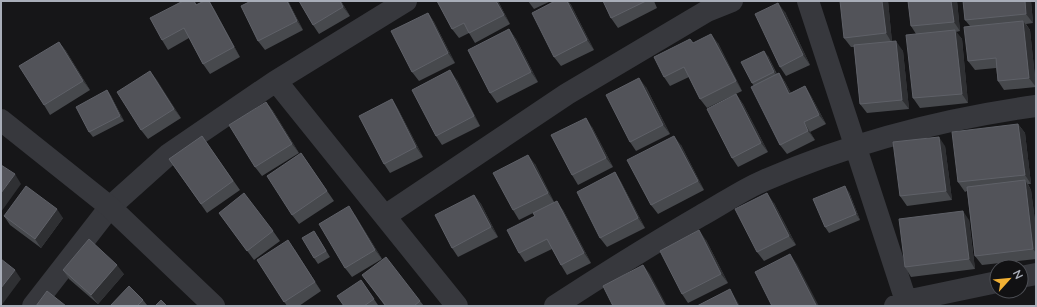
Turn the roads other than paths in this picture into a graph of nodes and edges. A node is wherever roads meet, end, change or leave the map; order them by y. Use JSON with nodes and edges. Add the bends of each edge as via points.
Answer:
{"nodes":[{"id":1,"x":406,"y":1,"type":"edge"},
{"id":2,"x":732,"y":1,"type":"edge"},
{"id":3,"x":808,"y":1,"type":"edge"},
{"id":4,"x":276,"y":81,"type":"junction"},
{"id":5,"x":1036,"y":106,"type":"edge"},
{"id":6,"x":1,"y":120,"type":"edge"},
{"id":7,"x":855,"y":145,"type":"junction"},
{"id":8,"x":110,"y":208,"type":"junction"},
{"id":9,"x":385,"y":216,"type":"junction"},
{"id":10,"x":989,"y":284,"type":"edge"},
{"id":11,"x":904,"y":304,"type":"edge"},
{"id":12,"x":33,"y":306,"type":"edge"},
{"id":13,"x":214,"y":306,"type":"edge"},
{"id":14,"x":457,"y":306,"type":"edge"},
{"id":15,"x":555,"y":306,"type":"edge"}],
"edges":[{"from":1,"to":4,"type":"street"},
{"from":2,"to":9,"type":"street","via":[[707,11],[566,94]]},
{"from":3,"to":7,"type":"street"},
{"from":4,"to":8,"type":"street","via":[[169,154]]},
{"from":4,"to":9,"type":"street"},
{"from":5,"to":7,"type":"street","via":[[939,123]]},
{"from":6,"to":8,"type":"street"},
{"from":7,"to":11,"type":"street"},
{"from":7,"to":15,"type":"street","via":[[761,181],[626,259]]},
{"from":8,"to":12,"type":"street"},
{"from":8,"to":13,"type":"street"},
{"from":9,"to":14,"type":"street"},
{"from":10,"to":11,"type":"street"}]}
